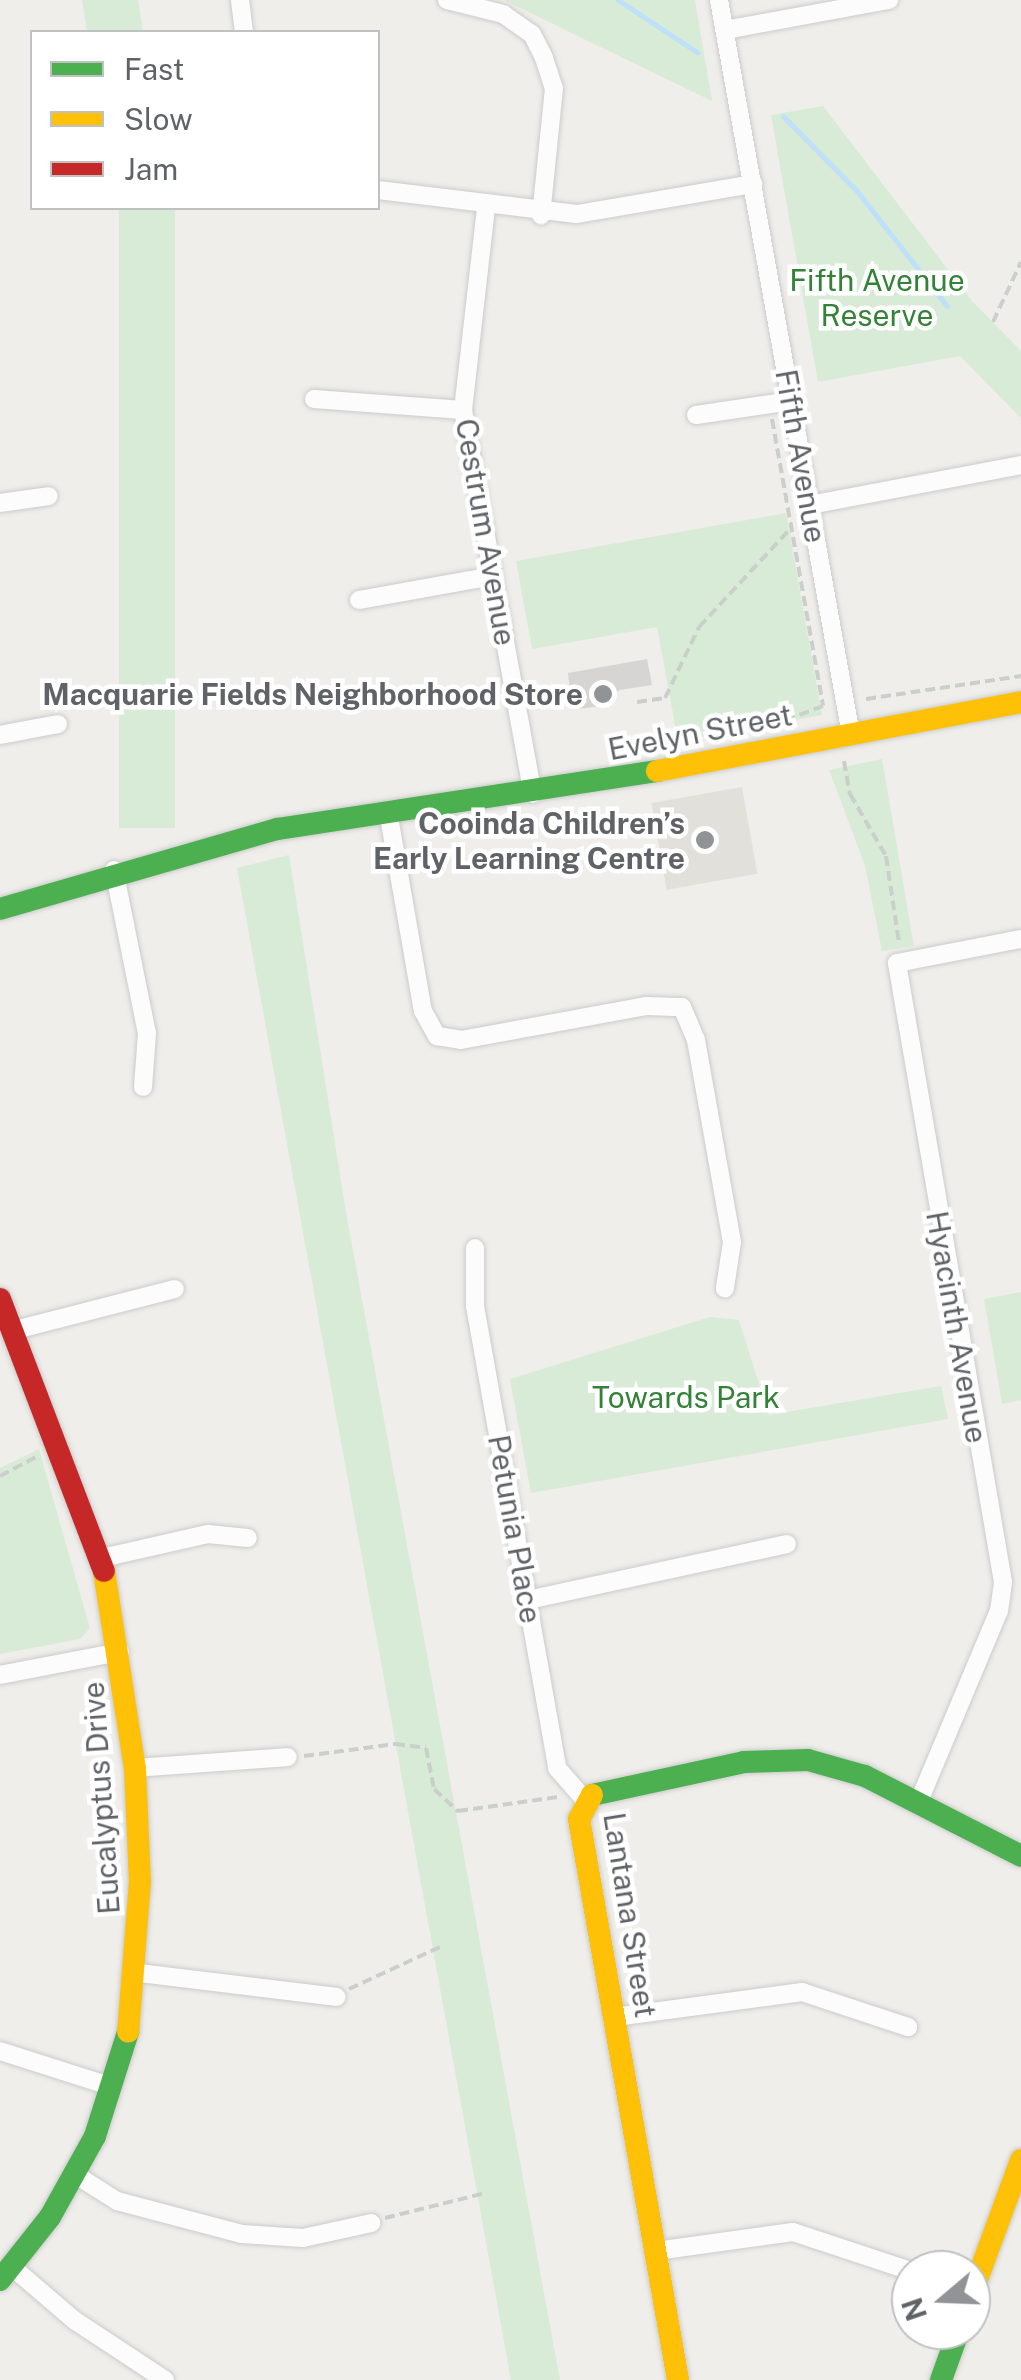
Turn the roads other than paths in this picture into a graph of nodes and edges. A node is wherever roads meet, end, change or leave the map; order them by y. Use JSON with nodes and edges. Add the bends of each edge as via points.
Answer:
{"nodes":[{"id":1,"x":240,"y":0,"type":"edge"},
{"id":2,"x":447,"y":0,"type":"edge"},
{"id":3,"x":719,"y":0,"type":"edge"},
{"id":4,"x":889,"y":0,"type":"edge"},
{"id":5,"x":244,"y":30,"type":"edge"},
{"id":6,"x":725,"y":30,"type":"junction"},
{"id":7,"x":753,"y":184,"type":"junction"},
{"id":8,"x":380,"y":190,"type":"edge"},
{"id":9,"x":486,"y":208,"type":"junction"},
{"id":10,"x":541,"y":215,"type":"junction"},
{"id":11,"x":314,"y":399,"type":"dead end"},
{"id":12,"x":790,"y":401,"type":"junction"},
{"id":13,"x":463,"y":410,"type":"junction"},
{"id":14,"x":696,"y":415,"type":"dead end"},
{"id":15,"x":1021,"y":465,"type":"edge"},
{"id":16,"x":48,"y":496,"type":"dead end"},
{"id":17,"x":0,"y":502,"type":"edge"},
{"id":18,"x":810,"y":505,"type":"junction"},
{"id":19,"x":492,"y":576,"type":"junction"},
{"id":20,"x":360,"y":600,"type":"dead end"},
{"id":21,"x":1021,"y":702,"type":"edge"},
{"id":22,"x":58,"y":724,"type":"dead end"},
{"id":23,"x":852,"y":734,"type":"junction"},
{"id":24,"x":0,"y":735,"type":"edge"},
{"id":25,"x":534,"y":794,"type":"junction"},
{"id":26,"x":389,"y":817,"type":"junction"},
{"id":27,"x":115,"y":876,"type":"junction"},
{"id":28,"x":0,"y":909,"type":"edge"},
{"id":29,"x":0,"y":921,"type":"edge"},
{"id":30,"x":1021,"y":939,"type":"edge"},
{"id":31,"x":143,"y":1087,"type":"dead end"},
{"id":32,"x":475,"y":1248,"type":"dead end"},
{"id":33,"x":726,"y":1288,"type":"dead end"},
{"id":34,"x":175,"y":1289,"type":"dead end"},
{"id":35,"x":0,"y":1299,"type":"edge"},
{"id":36,"x":14,"y":1330,"type":"junction"},
{"id":37,"x":248,"y":1538,"type":"dead end"},
{"id":38,"x":787,"y":1544,"type":"dead end"},
{"id":39,"x":102,"y":1558,"type":"junction"},
{"id":40,"x":528,"y":1600,"type":"junction"},
{"id":41,"x":120,"y":1652,"type":"junction"},
{"id":42,"x":0,"y":1675,"type":"edge"},
{"id":43,"x":288,"y":1758,"type":"road end"},
{"id":44,"x":135,"y":1768,"type":"junction"},
{"id":45,"x":581,"y":1795,"type":"junction"},
{"id":46,"x":919,"y":1802,"type":"junction"},
{"id":47,"x":1021,"y":1856,"type":"edge"},
{"id":48,"x":139,"y":1972,"type":"junction"},
{"id":49,"x":337,"y":1996,"type":"road end"},
{"id":50,"x":615,"y":2017,"type":"junction"},
{"id":51,"x":908,"y":2027,"type":"dead end"},
{"id":52,"x":0,"y":2051,"type":"edge"},
{"id":53,"x":110,"y":2086,"type":"junction"},
{"id":54,"x":1021,"y":2160,"type":"edge"},
{"id":55,"x":76,"y":2175,"type":"junction"},
{"id":56,"x":1015,"y":2194,"type":"edge"},
{"id":57,"x":371,"y":2223,"type":"road end"},
{"id":58,"x":990,"y":2250,"type":"edge"},
{"id":59,"x":656,"y":2251,"type":"junction"},
{"id":60,"x":891,"y":2264,"type":"edge"},
{"id":61,"x":6,"y":2273,"type":"edge"},
{"id":62,"x":952,"y":2350,"type":"edge"},
{"id":63,"x":165,"y":2380,"type":"edge"},
{"id":64,"x":678,"y":2380,"type":"edge"},
{"id":65,"x":941,"y":2380,"type":"edge"}],
"edges":[{"from":1,"to":5,"type":"street"},
{"from":2,"to":10,"type":"street","via":[[504,14],[532,34],[544,58],[554,88]]},
{"from":3,"to":6,"type":"street","name":"Fifth Avenue"},
{"from":4,"to":6,"type":"street"},
{"from":6,"to":7,"type":"street","name":"Fifth Avenue"},
{"from":7,"to":10,"type":"street"},
{"from":7,"to":12,"type":"street","name":"Fifth Avenue"},
{"from":8,"to":9,"type":"street"},
{"from":9,"to":10,"type":"street"},
{"from":9,"to":13,"type":"street","name":"Cestrum Avenue"},
{"from":11,"to":13,"type":"street"},
{"from":12,"to":14,"type":"street"},
{"from":12,"to":18,"type":"street","name":"Fifth Avenue"},
{"from":13,"to":19,"type":"street","name":"Cestrum Avenue"},
{"from":15,"to":18,"type":"street"},
{"from":16,"to":17,"type":"street"},
{"from":18,"to":23,"type":"street","name":"Fifth Avenue"},
{"from":19,"to":20,"type":"street"},
{"from":19,"to":25,"type":"street","name":"Cestrum Avenue"},
{"from":21,"to":23,"type":"street","name":"Evelyn Street"},
{"from":22,"to":24,"type":"street"},
{"from":23,"to":25,"type":"street","name":"Evelyn Street"},
{"from":25,"to":26,"type":"street","name":"Evelyn Street"},
{"from":26,"to":27,"type":"street","name":"Evelyn Street"},
{"from":26,"to":33,"type":"street","via":[[423,1010],[437,1036],[461,1040],[647,1006],[682,1008],[696,1040],[732,1242]]},
{"from":27,"to":28,"type":"street","name":"Evelyn Street"},
{"from":27,"to":29,"type":"street","name":"Evelyn Street"},
{"from":27,"to":31,"type":"street","via":[[147,1034]]},
{"from":30,"to":46,"type":"street","name":"Hyacinth Avenue","via":[[897,963],[1003,1582],[999,1611]]},
{"from":32,"to":40,"type":"street","name":"Petunia Place","via":[[476,1306]]},
{"from":34,"to":36,"type":"street"},
{"from":35,"to":36,"type":"street","name":"Eucalyptus Drive"},
{"from":36,"to":39,"type":"street","name":"Eucalyptus Drive"},
{"from":37,"to":39,"type":"street","via":[[208,1534]]},
{"from":38,"to":40,"type":"street"},
{"from":39,"to":41,"type":"street","name":"Eucalyptus Drive"},
{"from":40,"to":45,"type":"street","name":"Petunia Place","via":[[557,1768]]},
{"from":41,"to":42,"type":"street"},
{"from":41,"to":44,"type":"street","name":"Eucalyptus Drive"},
{"from":43,"to":44,"type":"street"},
{"from":44,"to":48,"type":"street","name":"Eucalyptus Drive"},
{"from":45,"to":46,"type":"street","name":"Lantana Street","via":[[778,1758],[837,1765]]},
{"from":45,"to":50,"type":"street","name":"Lantana Street","via":[[579,1819]]},
{"from":46,"to":47,"type":"street","name":"Lantana Street"},
{"from":48,"to":49,"type":"street"},
{"from":48,"to":53,"type":"street","name":"Eucalyptus Drive"},
{"from":50,"to":51,"type":"street","via":[[802,1992]]},
{"from":50,"to":59,"type":"street","name":"Lantana Street"},
{"from":52,"to":53,"type":"street"},
{"from":53,"to":55,"type":"street","name":"Eucalyptus Drive"},
{"from":54,"to":56,"type":"street"},
{"from":55,"to":57,"type":"street","via":[[117,2201],[242,2234],[303,2238]]},
{"from":55,"to":61,"type":"street","name":"Eucalyptus Drive"},
{"from":56,"to":58,"type":"street"},
{"from":59,"to":60,"type":"street","via":[[793,2232]]},
{"from":59,"to":64,"type":"street","name":"Lantana Street"},
{"from":61,"to":63,"type":"street"},
{"from":62,"to":65,"type":"street"}]}
